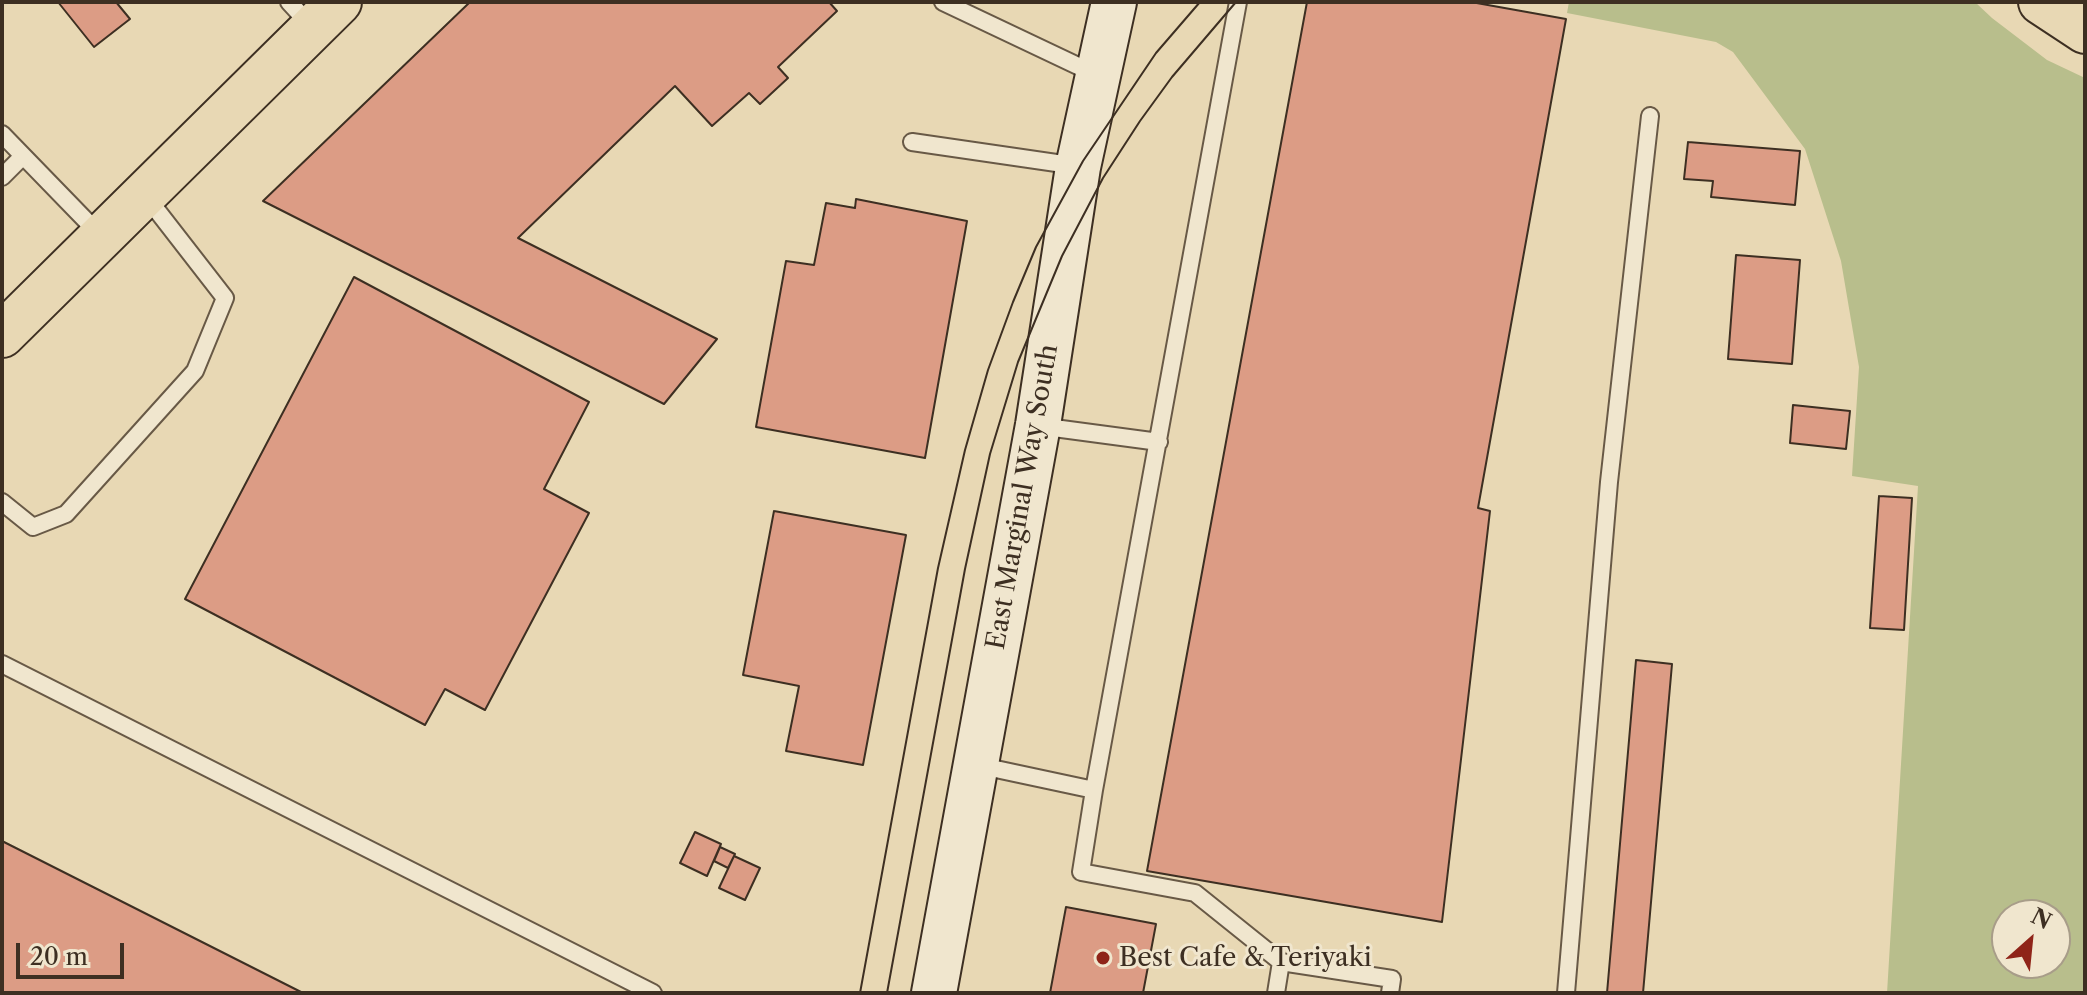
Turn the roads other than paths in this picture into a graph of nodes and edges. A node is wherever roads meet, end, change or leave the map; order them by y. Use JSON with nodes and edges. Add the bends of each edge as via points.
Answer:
{"nodes":[{"id":1,"x":1114,"y":2,"type":"edge"},
{"id":2,"x":1238,"y":2,"type":"edge"},
{"id":3,"x":2041,"y":2,"type":"edge"},
{"id":4,"x":949,"y":3,"type":"edge"},
{"id":5,"x":313,"y":11,"type":"edge"},
{"id":6,"x":2085,"y":31,"type":"edge"},
{"id":7,"x":1098,"y":75,"type":"junction"},
{"id":8,"x":1650,"y":116,"type":"dead end"},
{"id":9,"x":2,"y":134,"type":"edge"},
{"id":10,"x":912,"y":142,"type":"dead end"},
{"id":11,"x":23,"y":156,"type":"junction"},
{"id":12,"x":1078,"y":167,"type":"junction"},
{"id":13,"x":2,"y":177,"type":"edge"},
{"id":14,"x":144,"y":194,"type":"junction"},
{"id":15,"x":102,"y":237,"type":"junction"},
{"id":16,"x":2,"y":335,"type":"edge"},
{"id":17,"x":1038,"y":425,"type":"junction"},
{"id":18,"x":1159,"y":442,"type":"junction"},
{"id":19,"x":2,"y":502,"type":"edge"},
{"id":20,"x":2,"y":664,"type":"edge"},
{"id":21,"x":976,"y":764,"type":"junction"},
{"id":22,"x":1094,"y":790,"type":"junction"},
{"id":23,"x":1281,"y":962,"type":"junction"},
{"id":24,"x":653,"y":993,"type":"edge"},
{"id":25,"x":934,"y":993,"type":"edge"},
{"id":26,"x":1276,"y":993,"type":"edge"},
{"id":27,"x":1390,"y":993,"type":"edge"},
{"id":28,"x":1566,"y":993,"type":"edge"}],
"edges":[{"from":1,"to":7,"type":"street","name":"East Marginal Way South"},
{"from":2,"to":18,"type":"lane"},
{"from":3,"to":6,"type":"main road"},
{"from":4,"to":7,"type":"lane"},
{"from":5,"to":14,"type":"main road"},
{"from":7,"to":12,"type":"street","name":"East Marginal Way South"},
{"from":8,"to":28,"type":"lane","via":[[1609,482]]},
{"from":9,"to":11,"type":"lane"},
{"from":10,"to":12,"type":"lane"},
{"from":11,"to":13,"type":"lane"},
{"from":11,"to":15,"type":"lane"},
{"from":12,"to":17,"type":"street","name":"East Marginal Way South"},
{"from":14,"to":15,"type":"main road"},
{"from":14,"to":19,"type":"lane","via":[[225,298],[195,371],[66,514],[33,527]]},
{"from":15,"to":16,"type":"main road"},
{"from":17,"to":18,"type":"lane"},
{"from":17,"to":21,"type":"street","name":"East Marginal Way South"},
{"from":18,"to":22,"type":"lane"},
{"from":20,"to":24,"type":"lane"},
{"from":21,"to":22,"type":"lane"},
{"from":21,"to":25,"type":"street","name":"East Marginal Way South"},
{"from":22,"to":23,"type":"lane","via":[[1081,872],[1195,893]]},
{"from":23,"to":26,"type":"lane"},
{"from":23,"to":27,"type":"lane","via":[[1392,979]]}]}
